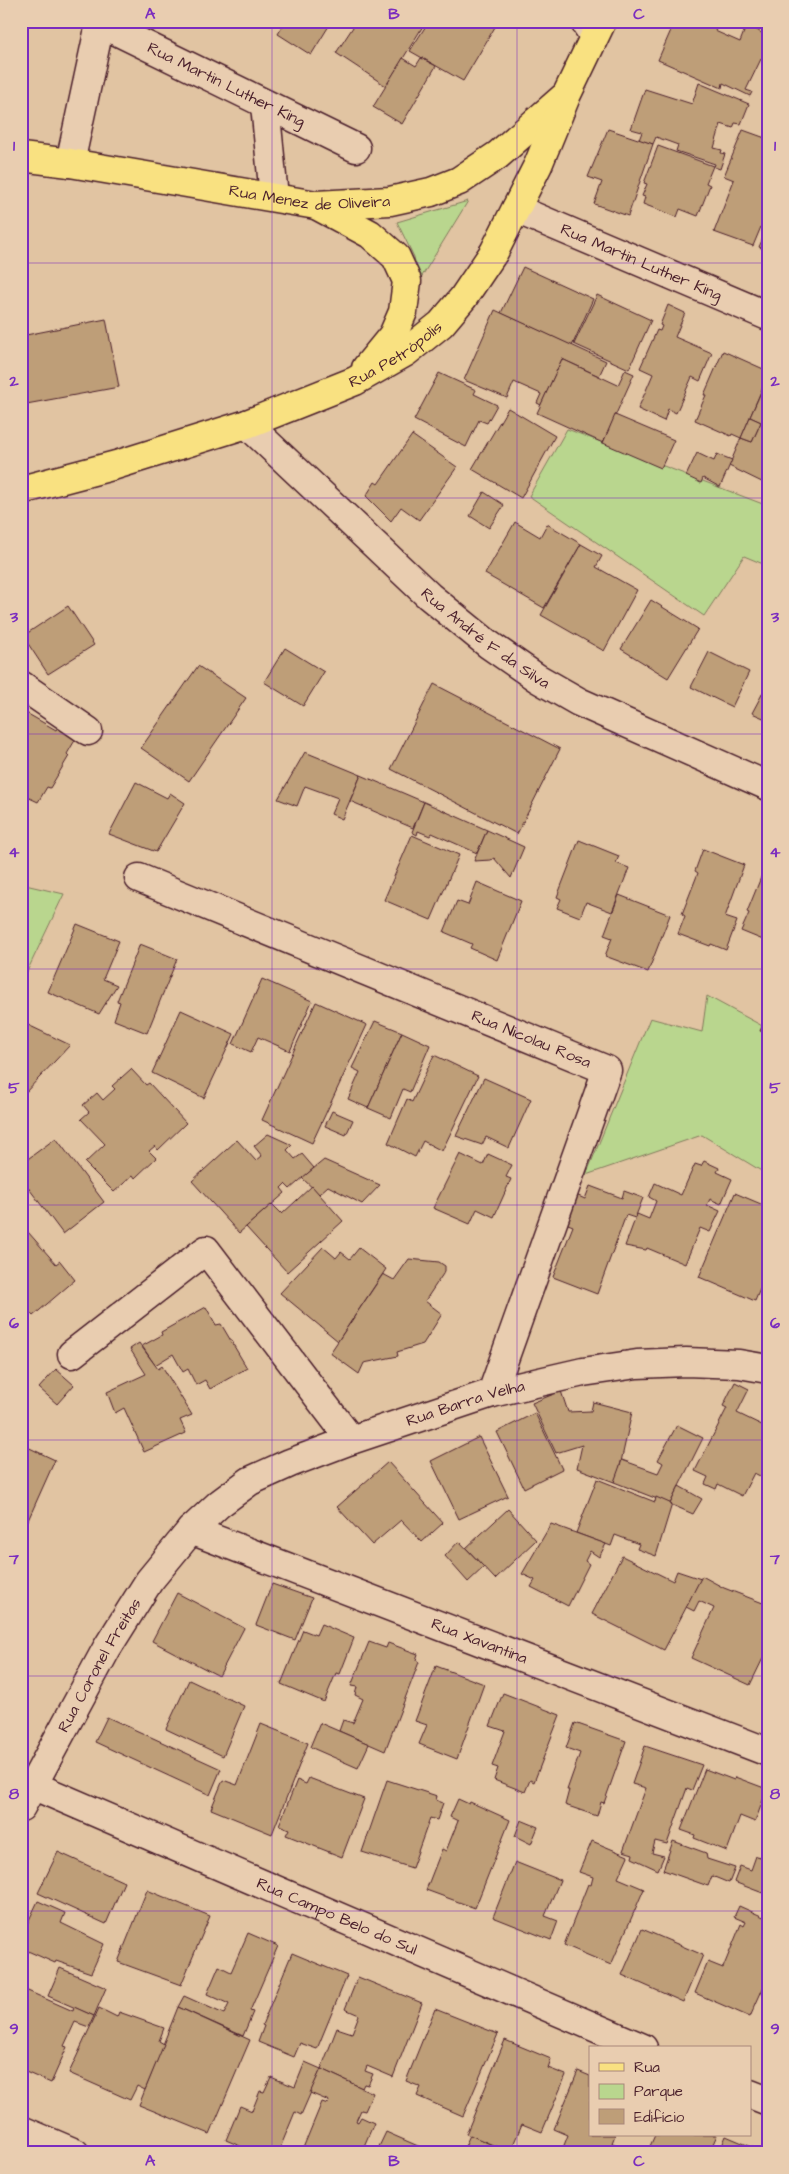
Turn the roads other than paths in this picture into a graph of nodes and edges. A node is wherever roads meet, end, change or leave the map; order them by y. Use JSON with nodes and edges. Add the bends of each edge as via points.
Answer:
{"nodes":[{"id":1,"x":98,"y":22,"type":"edge"},
{"id":2,"x":593,"y":26,"type":"edge"},
{"id":3,"x":567,"y":94,"type":"junction"},
{"id":4,"x":265,"y":105,"type":"junction"},
{"id":5,"x":356,"y":148,"type":"dead end"},
{"id":6,"x":21,"y":157,"type":"edge"},
{"id":7,"x":70,"y":163,"type":"junction"},
{"id":8,"x":274,"y":197,"type":"junction"},
{"id":9,"x":316,"y":205,"type":"junction"},
{"id":10,"x":516,"y":209,"type":"junction"},
{"id":11,"x":768,"y":316,"type":"edge"},
{"id":12,"x":355,"y":381,"type":"junction"},
{"id":13,"x":247,"y":424,"type":"junction"},
{"id":14,"x":21,"y":490,"type":"edge"},
{"id":15,"x":21,"y":685,"type":"edge"},
{"id":16,"x":88,"y":731,"type":"dead end"},
{"id":17,"x":768,"y":786,"type":"edge"},
{"id":18,"x":139,"y":878,"type":"dead end"},
{"id":19,"x":72,"y":1354,"type":"dead end"},
{"id":20,"x":768,"y":1369,"type":"edge"},
{"id":21,"x":492,"y":1392,"type":"junction"},
{"id":22,"x":351,"y":1440,"type":"junction"},
{"id":23,"x":191,"y":1530,"type":"junction"},
{"id":24,"x":768,"y":1752,"type":"edge"},
{"id":25,"x":27,"y":1796,"type":"edge"},
{"id":26,"x":638,"y":2046,"type":"edge"},
{"id":27,"x":752,"y":2095,"type":"edge"},
{"id":28,"x":768,"y":2101,"type":"edge"},
{"id":29,"x":21,"y":2130,"type":"edge"},
{"id":30,"x":75,"y":2153,"type":"edge"}],
"edges":[{"from":1,"to":4,"type":"street","name":"Rua Martin Luther King"},
{"from":1,"to":7,"type":"street"},
{"from":2,"to":3,"type":"main road","name":"Rua Petrópolis"},
{"from":3,"to":9,"type":"main road","name":"Rua Menez de Oliveira","via":[[498,155],[459,180],[431,192],[390,202]]},
{"from":3,"to":10,"type":"main road","name":"Rua Petrópolis"},
{"from":4,"to":5,"type":"street","name":"Rua Martin Luther King"},
{"from":4,"to":8,"type":"street"},
{"from":6,"to":7,"type":"main road","name":"Rua Menez de Oliveira"},
{"from":7,"to":8,"type":"main road","name":"Rua Menez de Oliveira"},
{"from":8,"to":9,"type":"main road","name":"Rua Menez de Oliveira"},
{"from":9,"to":12,"type":"main road","via":[[370,234],[396,257],[407,281],[403,312],[392,335]]},
{"from":10,"to":11,"type":"street","name":"Rua Martin Luther King"},
{"from":10,"to":12,"type":"main road","name":"Rua Petrópolis","via":[[494,252],[441,324],[406,352]]},
{"from":12,"to":13,"type":"main road","name":"Rua Petrópolis"},
{"from":13,"to":14,"type":"main road","name":"Rua Petrópolis","via":[[116,465]]},
{"from":13,"to":17,"type":"street","name":"Rua André F da Silva","via":[[429,596],[488,644],[579,702]]},
{"from":15,"to":16,"type":"street"},
{"from":18,"to":21,"type":"street","name":"Rua Nicolau Rosa","via":[[607,1070]]},
{"from":19,"to":22,"type":"street","via":[[206,1250]]},
{"from":20,"to":21,"type":"street","name":"Rua Barra Velha","via":[[739,1364],[637,1364]]},
{"from":21,"to":22,"type":"street","name":"Rua Barra Velha"},
{"from":22,"to":23,"type":"street","name":"Rua Barra Velha","via":[[250,1481]]},
{"from":23,"to":24,"type":"street","name":"Rua Xavantina"},
{"from":23,"to":25,"type":"street","name":"Rua Coronel Freitas","via":[[149,1581]]},
{"from":25,"to":26,"type":"street","name":"Rua Campo Belo do Sul"},
{"from":27,"to":28,"type":"street"},
{"from":29,"to":30,"type":"street"}]}
